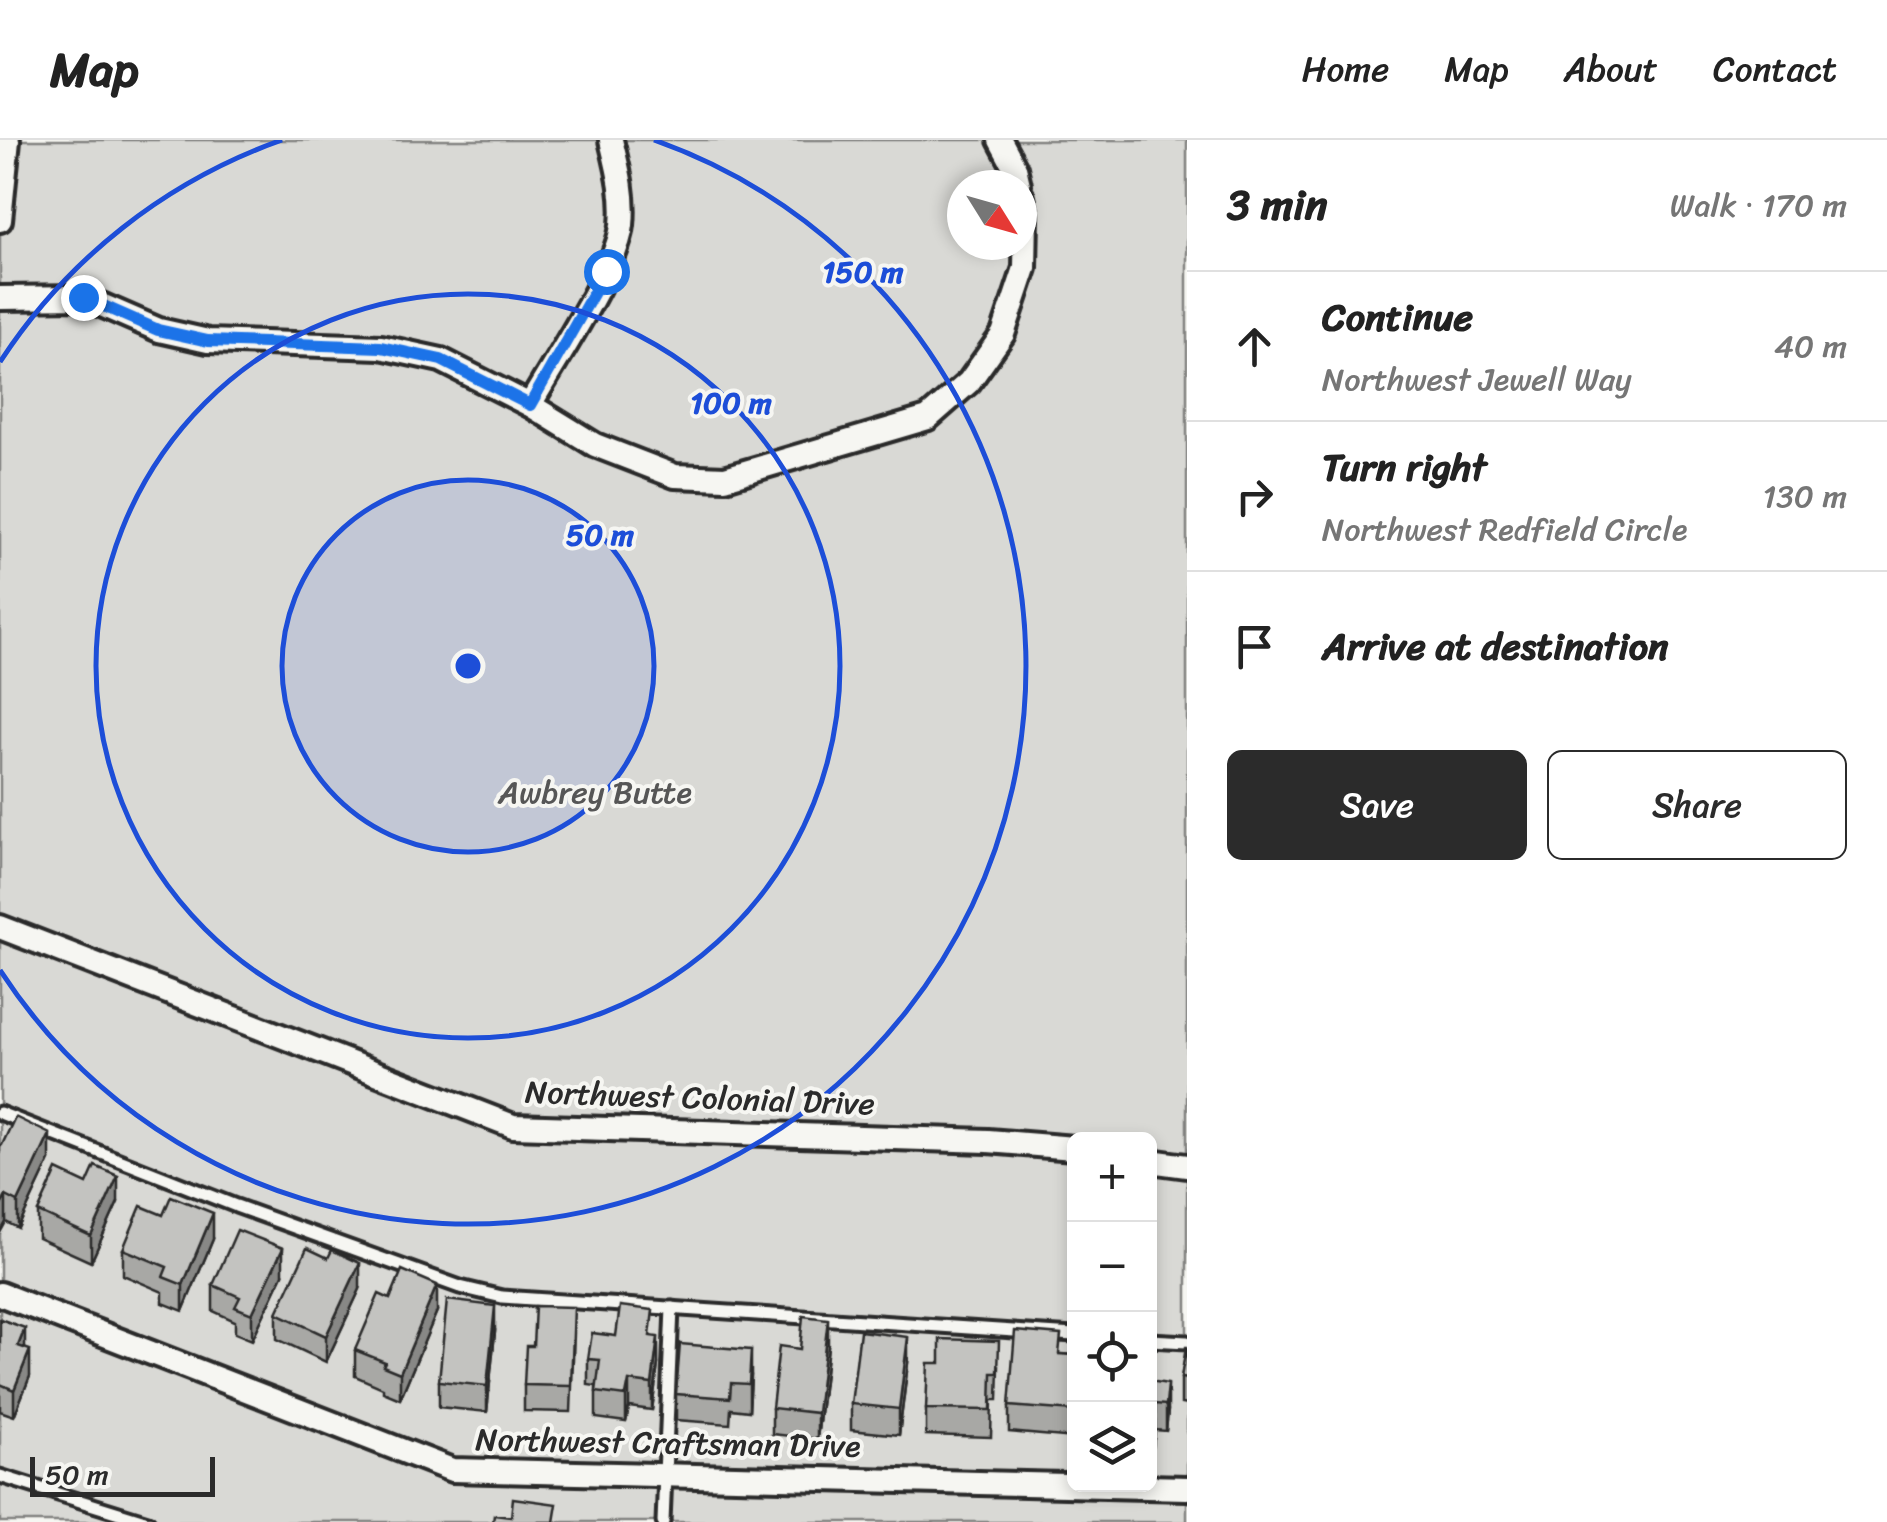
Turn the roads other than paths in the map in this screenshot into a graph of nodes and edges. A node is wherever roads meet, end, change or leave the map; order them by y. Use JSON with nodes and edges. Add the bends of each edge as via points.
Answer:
{"nodes":[{"id":1,"x":8,"y":140,"type":"edge"},
{"id":2,"x":611,"y":140,"type":"edge"},
{"id":3,"x":1000,"y":140,"type":"edge"},
{"id":4,"x":1015,"y":170,"type":"edge"},
{"id":5,"x":0,"y":220,"type":"edge"},
{"id":6,"x":1025,"y":260,"type":"edge"},
{"id":7,"x":0,"y":298,"type":"edge"},
{"id":8,"x":530,"y":405,"type":"junction"},
{"id":9,"x":0,"y":927,"type":"edge"},
{"id":10,"x":0,"y":1113,"type":"edge"},
{"id":11,"x":1067,"y":1147,"type":"edge"},
{"id":12,"x":1157,"y":1161,"type":"edge"},
{"id":13,"x":1187,"y":1166,"type":"edge"},
{"id":14,"x":0,"y":1294,"type":"edge"},
{"id":15,"x":672,"y":1308,"type":"junction"},
{"id":16,"x":1067,"y":1335,"type":"edge"},
{"id":17,"x":1157,"y":1340,"type":"edge"},
{"id":18,"x":1187,"y":1342,"type":"edge"},
{"id":19,"x":0,"y":1476,"type":"edge"},
{"id":20,"x":665,"y":1476,"type":"junction"},
{"id":21,"x":1187,"y":1488,"type":"edge"},
{"id":22,"x":148,"y":1522,"type":"edge"},
{"id":23,"x":662,"y":1522,"type":"edge"}],
"edges":[{"from":1,"to":5,"type":"street"},
{"from":2,"to":8,"type":"street","via":[[622,185],[622,229],[606,271]]},
{"from":3,"to":4,"type":"street"},
{"from":6,"to":8,"type":"street","via":[[1003,334],[969,382],[928,418],[725,478],[675,476],[594,445]]},
{"from":7,"to":8,"type":"street","via":[[83,297],[158,330],[208,341],[381,347],[441,360]]},
{"from":9,"to":11,"type":"street","name":"Northwest Colonial Drive","via":[[513,1126]]},
{"from":10,"to":15,"type":"lane","via":[[460,1287],[502,1297]]},
{"from":12,"to":13,"type":"street"},
{"from":14,"to":20,"type":"street","name":"Northwest Craftsman Drive","via":[[452,1470]]},
{"from":15,"to":16,"type":"lane"},
{"from":15,"to":20,"type":"lane"},
{"from":17,"to":18,"type":"lane"},
{"from":19,"to":22,"type":"lane"},
{"from":20,"to":21,"type":"street","name":"Northwest Craftsman Drive"},
{"from":20,"to":23,"type":"lane"}]}
